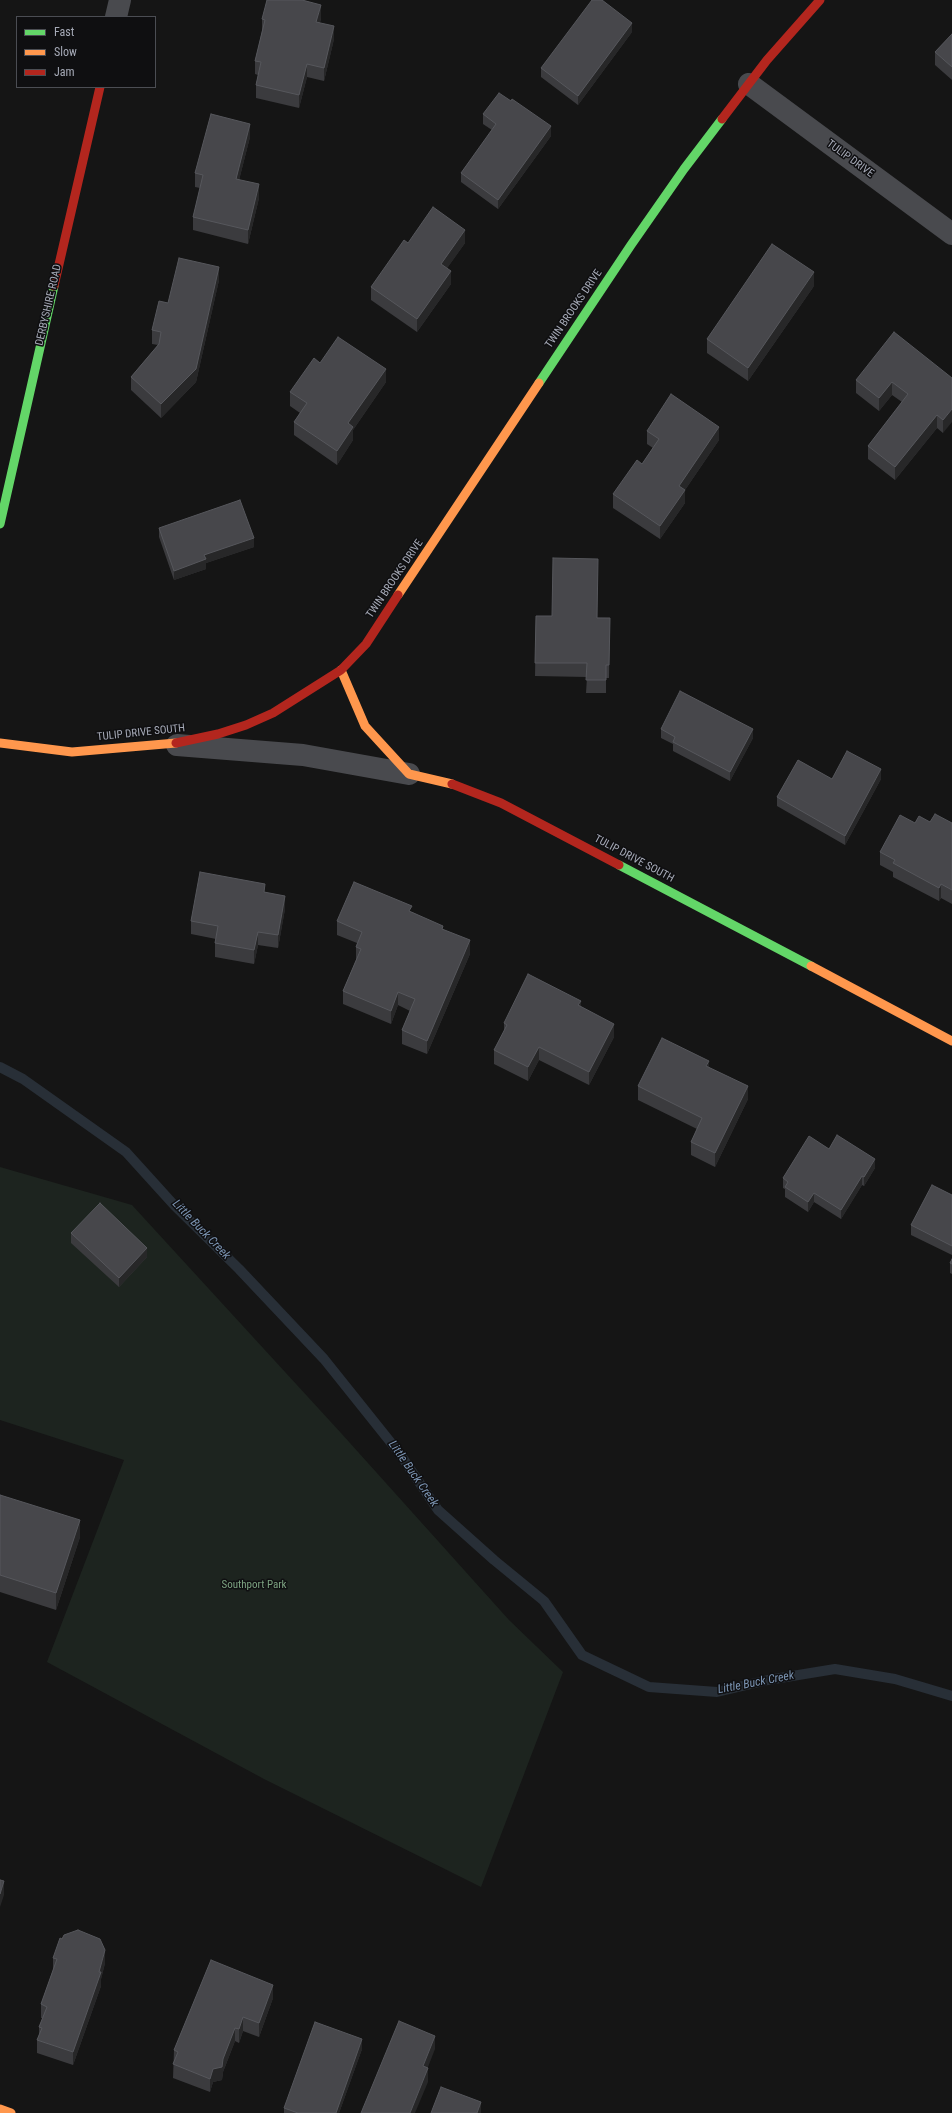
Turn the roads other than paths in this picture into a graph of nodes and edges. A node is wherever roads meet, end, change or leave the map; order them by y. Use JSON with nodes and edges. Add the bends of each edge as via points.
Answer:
{"nodes":[{"id":1,"x":120,"y":0,"type":"edge"},
{"id":2,"x":820,"y":0,"type":"edge"},
{"id":3,"x":116,"y":16,"type":"edge"},
{"id":4,"x":749,"y":84,"type":"junction"},
{"id":5,"x":100,"y":88,"type":"edge"},
{"id":6,"x":952,"y":234,"type":"edge"},
{"id":7,"x":0,"y":524,"type":"edge"},
{"id":8,"x":366,"y":644,"type":"joint"},
{"id":9,"x":341,"y":670,"type":"junction"},
{"id":10,"x":0,"y":743,"type":"edge"},
{"id":11,"x":168,"y":745,"type":"junction"},
{"id":12,"x":409,"y":774,"type":"junction"},
{"id":13,"x":952,"y":1041,"type":"edge"},
{"id":14,"x":0,"y":2109,"type":"edge"},
{"id":15,"x":11,"y":2113,"type":"edge"}],
"edges":[{"from":1,"to":3,"type":"street"},
{"from":2,"to":4,"type":"street","name":"TWIN BROOKS DRIVE"},
{"from":4,"to":6,"type":"street","name":"TULIP DRIVE"},
{"from":4,"to":8,"type":"street","name":"TWIN BROOKS DRIVE","via":[[684,169],[631,245]]},
{"from":5,"to":7,"type":"street","name":"DERBYSHIRE ROAD"},
{"from":8,"to":9,"type":"street","name":"TULIP DRIVE SOUTH"},
{"from":9,"to":11,"type":"street","name":"TULIP DRIVE SOUTH","via":[[300,698],[246,725]]},
{"from":9,"to":12,"type":"street","via":[[365,726]]},
{"from":10,"to":11,"type":"street","name":"TULIP DRIVE SOUTH","via":[[72,752]]},
{"from":11,"to":12,"type":"street","via":[[303,755]]},
{"from":12,"to":13,"type":"street","name":"TULIP DRIVE SOUTH","via":[[457,785],[501,803]]},
{"from":14,"to":15,"type":"street"}]}
